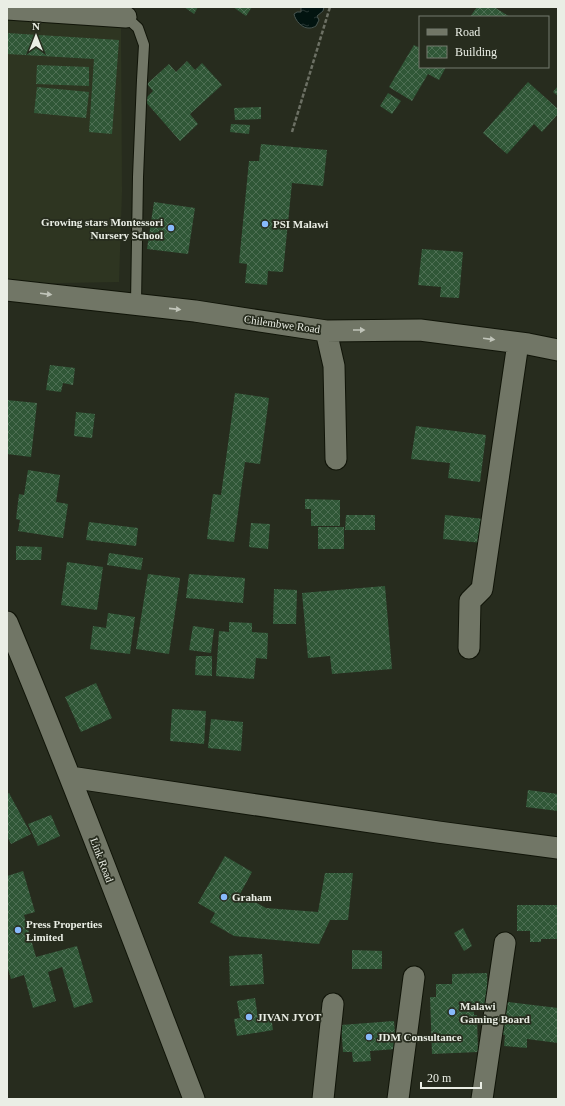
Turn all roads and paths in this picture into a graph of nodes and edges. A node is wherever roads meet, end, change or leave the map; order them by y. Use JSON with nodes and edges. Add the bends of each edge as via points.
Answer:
{"nodes":[{"id":1,"x":330,"y":7,"type":"edge"},
{"id":2,"x":7,"y":9,"type":"edge"},
{"id":3,"x":126,"y":17,"type":"joint"},
{"id":4,"x":292,"y":132,"type":"dead end"},
{"id":5,"x":7,"y":290,"type":"edge"},
{"id":6,"x":136,"y":304,"type":"junction"},
{"id":7,"x":326,"y":331,"type":"junction"},
{"id":8,"x":518,"y":343,"type":"junction"},
{"id":9,"x":558,"y":350,"type":"edge"},
{"id":10,"x":336,"y":459,"type":"dead end"},
{"id":11,"x":7,"y":622,"type":"edge"},
{"id":12,"x":469,"y":648,"type":"dead end"},
{"id":13,"x":70,"y":777,"type":"junction"},
{"id":14,"x":558,"y":848,"type":"edge"},
{"id":15,"x":505,"y":943,"type":"dead end"},
{"id":16,"x":414,"y":977,"type":"dead end"},
{"id":17,"x":333,"y":1004,"type":"dead end"},
{"id":18,"x":194,"y":1099,"type":"edge"},
{"id":19,"x":323,"y":1099,"type":"edge"},
{"id":20,"x":398,"y":1099,"type":"edge"},
{"id":21,"x":482,"y":1099,"type":"edge"}],
"edges":[{"from":1,"to":4,"type":"path"},
{"from":2,"to":3,"type":"street"},
{"from":3,"to":6,"type":"lane","via":[[138,28],[144,45]]},
{"from":5,"to":6,"type":"street","name":"Chilembwe Road","one_way":true},
{"from":6,"to":7,"type":"street","name":"Chilembwe Road","one_way":true},
{"from":7,"to":8,"type":"street","name":"Chilembwe Road","one_way":true,"via":[[420,330]]},
{"from":7,"to":10,"type":"street","via":[[334,366]]},
{"from":8,"to":9,"type":"street","name":"Chilembwe Road"},
{"from":8,"to":12,"type":"street","via":[[482,589],[470,601]]},
{"from":11,"to":13,"type":"street","name":"Link Road"},
{"from":13,"to":14,"type":"street"},
{"from":13,"to":18,"type":"street","name":"Link Road"},
{"from":15,"to":21,"type":"street"},
{"from":16,"to":20,"type":"street"},
{"from":17,"to":19,"type":"street"}]}
